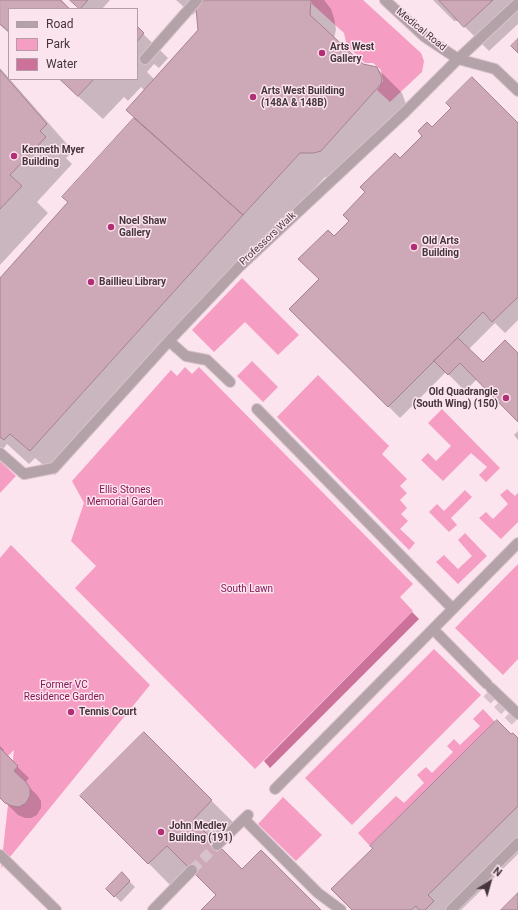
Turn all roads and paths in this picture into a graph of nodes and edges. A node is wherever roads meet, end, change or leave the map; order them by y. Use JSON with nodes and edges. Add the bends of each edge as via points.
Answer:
{"nodes":[{"id":1,"x":197,"y":0,"type":"edge"},
{"id":2,"x":385,"y":0,"type":"edge"},
{"id":3,"x":518,"y":3,"type":"edge"},
{"id":4,"x":145,"y":59,"type":"dead end"},
{"id":5,"x":458,"y":59,"type":"junction"},
{"id":6,"x":518,"y":91,"type":"edge"},
{"id":7,"x":169,"y":341,"type":"junction"},
{"id":8,"x":230,"y":382,"type":"dead end"},
{"id":9,"x":257,"y":409,"type":"dead end"},
{"id":10,"x":0,"y":453,"type":"edge"},
{"id":11,"x":518,"y":544,"type":"edge"},
{"id":12,"x":453,"y":609,"type":"junction"},
{"id":13,"x":433,"y":629,"type":"junction"},
{"id":14,"x":518,"y":714,"type":"edge"},
{"id":15,"x":275,"y":789,"type":"dead end"},
{"id":16,"x":518,"y":843,"type":"edge"},
{"id":17,"x":217,"y":845,"type":"tunnel mouth"},
{"id":18,"x":0,"y":855,"type":"edge"},
{"id":19,"x":192,"y":870,"type":"tunnel mouth"},
{"id":20,"x":56,"y":910,"type":"edge"},
{"id":21,"x":153,"y":910,"type":"edge"},
{"id":22,"x":341,"y":910,"type":"edge"},
{"id":23,"x":450,"y":910,"type":"edge"}],
"edges":[{"from":1,"to":4,"type":"street"},
{"from":2,"to":5,"type":"street","name":"Medical Road","via":[[425,37]]},
{"from":3,"to":5,"type":"street","name":"Professors Walk"},
{"from":5,"to":6,"type":"street","name":"Medical Road","via":[[495,69]]},
{"from":5,"to":7,"type":"street","name":"Professors Walk","via":[[240,266]]},
{"from":7,"to":8,"type":"street","via":[[186,356],[206,360]]},
{"from":7,"to":10,"type":"street","name":"Professors Walk","via":[[54,468],[24,474]]},
{"from":9,"to":12,"type":"street"},
{"from":11,"to":12,"type":"street"},
{"from":12,"to":13,"type":"street"},
{"from":13,"to":14,"type":"street"},
{"from":13,"to":15,"type":"street"},
{"from":16,"to":23,"type":"street"},
{"from":17,"to":22,"type":"street","via":[[246,817],[318,893]]},
{"from":18,"to":20,"type":"street"},
{"from":19,"to":21,"type":"street"}]}
